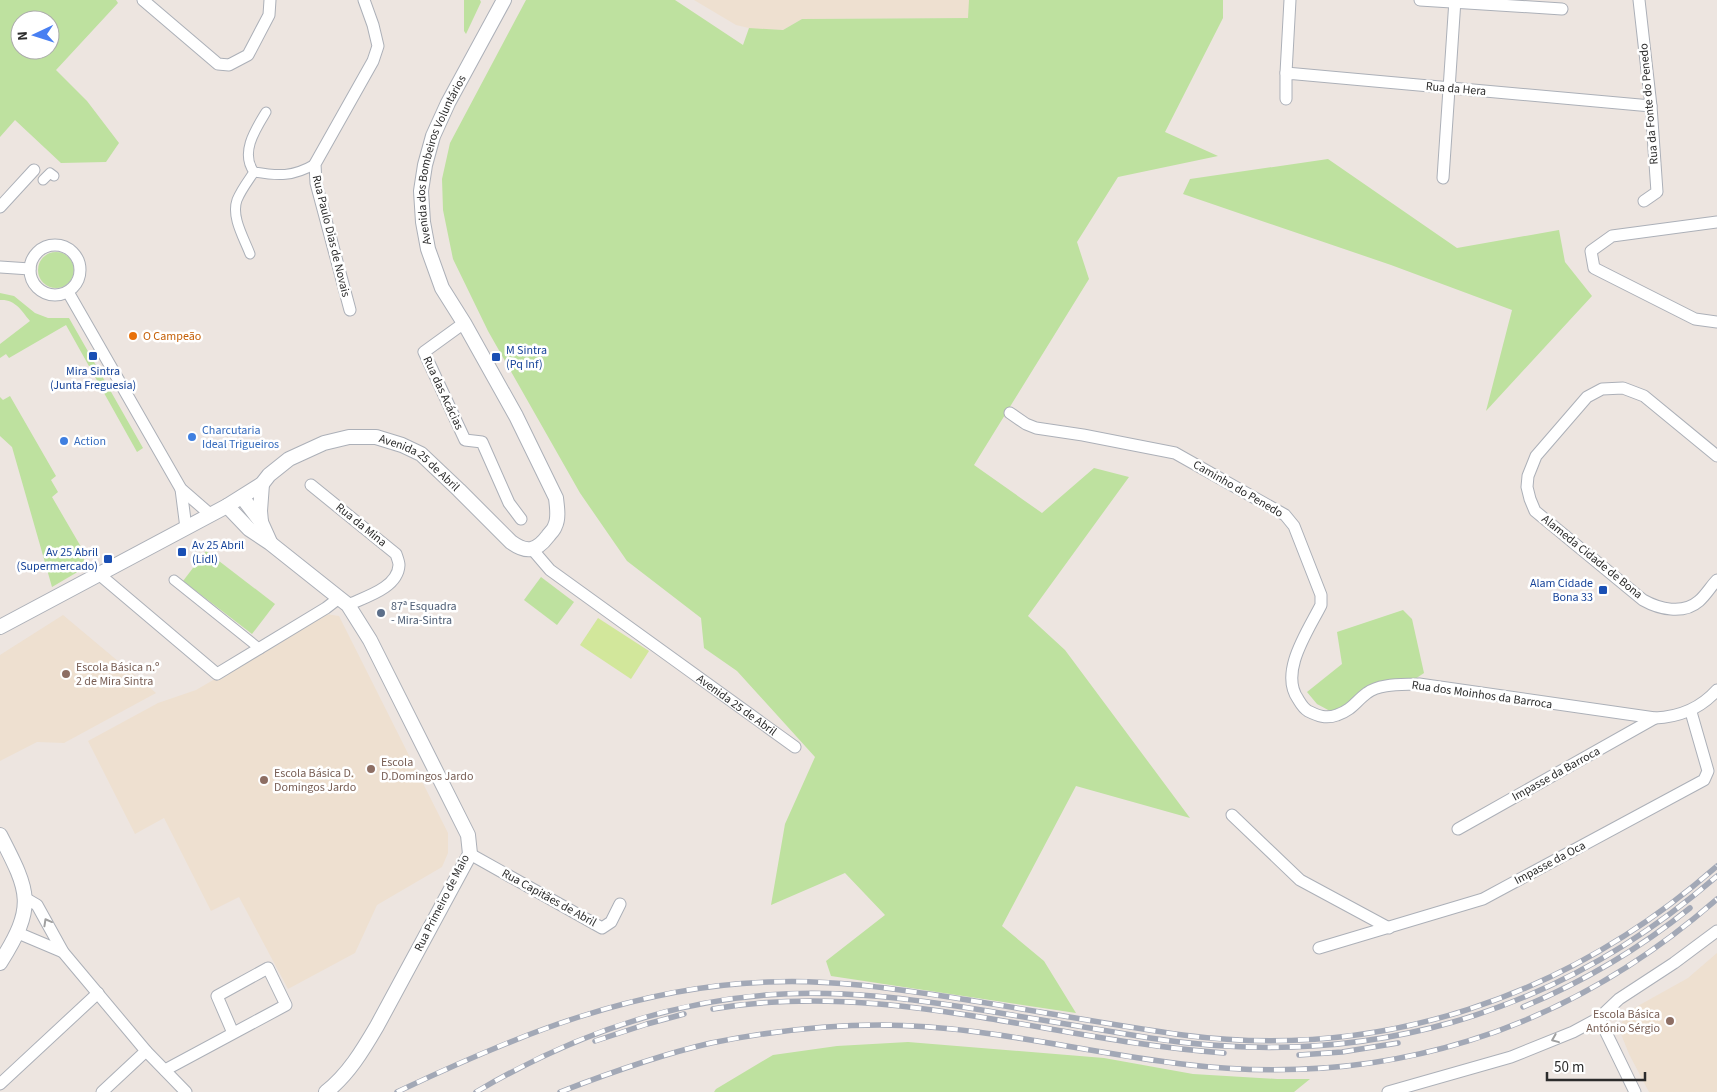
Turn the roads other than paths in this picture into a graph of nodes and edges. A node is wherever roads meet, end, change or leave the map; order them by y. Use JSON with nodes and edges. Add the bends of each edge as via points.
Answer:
{"nodes":[{"id":1,"x":143,"y":0,"type":"edge"},
{"id":2,"x":270,"y":0,"type":"edge"},
{"id":3,"x":364,"y":0,"type":"edge"},
{"id":4,"x":504,"y":0,"type":"edge"},
{"id":5,"x":1290,"y":0,"type":"edge"},
{"id":6,"x":1420,"y":0,"type":"edge"},
{"id":7,"x":1639,"y":0,"type":"edge"},
{"id":8,"x":1455,"y":1,"type":"edge"},
{"id":9,"x":1562,"y":10,"type":"dead end"},
{"id":10,"x":1286,"y":73,"type":"junction"},
{"id":11,"x":1449,"y":88,"type":"junction"},
{"id":12,"x":1286,"y":99,"type":"dead end"},
{"id":13,"x":1651,"y":106,"type":"junction"},
{"id":14,"x":266,"y":112,"type":"dead end"},
{"id":15,"x":314,"y":164,"type":"junction"},
{"id":16,"x":34,"y":170,"type":"dead end"},
{"id":17,"x":254,"y":172,"type":"junction"},
{"id":18,"x":54,"y":176,"type":"dead end"},
{"id":19,"x":1443,"y":178,"type":"dead end"},
{"id":20,"x":43,"y":180,"type":"dead end"},
{"id":21,"x":1644,"y":201,"type":"dead end"},
{"id":22,"x":0,"y":207,"type":"edge"},
{"id":23,"x":1717,"y":222,"type":"edge"},
{"id":24,"x":250,"y":254,"type":"dead end"},
{"id":25,"x":0,"y":267,"type":"edge"},
{"id":26,"x":30,"y":269,"type":"junction"},
{"id":27,"x":68,"y":292,"type":"junction"},
{"id":28,"x":350,"y":310,"type":"dead end"},
{"id":29,"x":1717,"y":322,"type":"edge"},
{"id":30,"x":464,"y":323,"type":"junction"},
{"id":31,"x":1010,"y":413,"type":"dead end"},
{"id":32,"x":1717,"y":456,"type":"edge"},
{"id":33,"x":262,"y":484,"type":"junction"},
{"id":34,"x":311,"y":484,"type":"dead end"},
{"id":35,"x":181,"y":489,"type":"junction"},
{"id":36,"x":242,"y":497,"type":"junction"},
{"id":37,"x":227,"y":506,"type":"junction"},
{"id":38,"x":211,"y":515,"type":"junction"},
{"id":39,"x":521,"y":519,"type":"dead end"},
{"id":40,"x":261,"y":522,"type":"junction"},
{"id":41,"x":186,"y":528,"type":"junction"},
{"id":42,"x":270,"y":543,"type":"junction"},
{"id":43,"x":532,"y":549,"type":"junction"},
{"id":44,"x":100,"y":575,"type":"junction"},
{"id":45,"x":174,"y":580,"type":"dead end"},
{"id":46,"x":1717,"y":580,"type":"edge"},
{"id":47,"x":344,"y":601,"type":"junction"},
{"id":48,"x":0,"y":627,"type":"edge"},
{"id":49,"x":260,"y":648,"type":"junction"},
{"id":50,"x":1717,"y":690,"type":"edge"},
{"id":51,"x":1292,"y":691,"type":"joint"},
{"id":52,"x":1691,"y":712,"type":"junction"},
{"id":53,"x":1655,"y":718,"type":"junction"},
{"id":54,"x":795,"y":747,"type":"dead end"},
{"id":55,"x":1232,"y":815,"type":"dead end"},
{"id":56,"x":1458,"y":829,"type":"dead end"},
{"id":57,"x":0,"y":835,"type":"edge"},
{"id":58,"x":470,"y":854,"type":"junction"},
{"id":59,"x":25,"y":898,"type":"junction"},
{"id":60,"x":620,"y":904,"type":"dead end"},
{"id":61,"x":1389,"y":928,"type":"junction"},
{"id":62,"x":1717,"y":930,"type":"edge"},
{"id":63,"x":18,"y":933,"type":"junction"},
{"id":64,"x":1319,"y":948,"type":"dead end"},
{"id":65,"x":63,"y":952,"type":"junction"},
{"id":66,"x":0,"y":963,"type":"edge"},
{"id":67,"x":98,"y":994,"type":"junction"},
{"id":68,"x":1599,"y":1018,"type":"junction"},
{"id":69,"x":233,"y":1033,"type":"junction"},
{"id":70,"x":146,"y":1051,"type":"junction"},
{"id":71,"x":164,"y":1070,"type":"junction"},
{"id":72,"x":0,"y":1084,"type":"edge"},
{"id":73,"x":102,"y":1092,"type":"edge"},
{"id":74,"x":186,"y":1092,"type":"edge"},
{"id":75,"x":326,"y":1092,"type":"edge"},
{"id":76,"x":1388,"y":1092,"type":"edge"},
{"id":77,"x":1635,"y":1092,"type":"edge"}],
"edges":[{"from":1,"to":2,"type":"street","via":[[218,64],[229,65],[248,55],[270,15]]},
{"from":3,"to":15,"type":"street","name":"Rua Paulo Dias de Novais","via":[[378,46],[373,61]]},
{"from":4,"to":30,"type":"street","name":"Avenida dos Bombeiros Voluntários","via":[[433,136],[421,192],[428,249],[442,288]]},
{"from":5,"to":10,"type":"street"},
{"from":6,"to":8,"type":"street"},
{"from":7,"to":13,"type":"street","name":"Rua da Fonte do Penedo"},
{"from":8,"to":9,"type":"street"},
{"from":8,"to":11,"type":"street"},
{"from":10,"to":11,"type":"street","name":"Rua da Hera"},
{"from":10,"to":12,"type":"street"},
{"from":11,"to":13,"type":"street","name":"Rua da Hera"},
{"from":11,"to":19,"type":"street"},
{"from":13,"to":21,"type":"street","name":"Rua da Fonte do Penedo","via":[[1657,192]]},
{"from":14,"to":17,"type":"street","via":[[249,144],[248,164]]},
{"from":15,"to":17,"type":"street","via":[[288,174]]},
{"from":15,"to":28,"type":"street","name":"Rua Paulo Dias de Novais","via":[[316,183]]},
{"from":16,"to":22,"type":"street"},
{"from":17,"to":24,"type":"street","via":[[237,200],[236,208]]},
{"from":18,"to":20,"type":"street","via":[[50,173]]},
{"from":23,"to":29,"type":"street","via":[[1612,236],[1591,251],[1594,268],[1695,319]]},
{"from":25,"to":26,"type":"street"},
{"from":26,"to":27,"type":"street","via":[[34,284],[46,294]]},
{"from":26,"to":27,"type":"street","via":[[38,252],[46,247],[64,246],[72,251],[81,268],[80,277]]},
{"from":27,"to":35,"type":"street"},
{"from":30,"to":39,"type":"street","name":"Rua das Acácias","via":[[424,352],[465,440],[482,442],[509,503]]},
{"from":30,"to":43,"type":"street","name":"Avenida dos Bombeiros Voluntários","via":[[516,416],[556,498],[556,526],[542,543]]},
{"from":31,"to":51,"type":"street","name":"Caminho do Penedo","via":[[1036,428],[1175,454],[1285,516],[1294,526],[1321,595],[1321,605],[1293,661]]},
{"from":32,"to":46,"type":"street","name":"Alameda Cidade de Bona","via":[[1644,396],[1623,388],[1602,389],[1587,397],[1536,456],[1527,487],[1535,511],[1651,604],[1672,610],[1691,605],[1698,602]]},
{"from":33,"to":36,"type":"street","name":"Avenida 25 de Abril"},
{"from":33,"to":40,"type":"street"},
{"from":33,"to":43,"type":"street","name":"Avenida 25 de Abril","via":[[289,459],[324,443],[376,437],[421,454],[510,542],[519,548]]},
{"from":34,"to":47,"type":"street","name":"Rua da Mina","via":[[396,554],[399,566],[394,579],[387,585]]},
{"from":35,"to":38,"type":"street"},
{"from":35,"to":41,"type":"street"},
{"from":36,"to":37,"type":"street","name":"Avenida 25 de Abril"},
{"from":36,"to":40,"type":"street","name":"Rua Primeiro de Maio"},
{"from":37,"to":38,"type":"street","name":"Avenida 25 de Abril"},
{"from":37,"to":42,"type":"street","name":"Rua Primeiro de Maio","via":[[249,529]]},
{"from":38,"to":41,"type":"street","name":"Avenida 25 de Abril"},
{"from":40,"to":42,"type":"street","name":"Rua Primeiro de Maio"},
{"from":41,"to":44,"type":"street","name":"Avenida 25 de Abril"},
{"from":42,"to":47,"type":"street","name":"Rua Primeiro de Maio"},
{"from":43,"to":54,"type":"street","name":"Avenida 25 de Abril","via":[[550,570]]},
{"from":44,"to":48,"type":"street","name":"Avenida 25 de Abril"},
{"from":44,"to":49,"type":"street","name":"Rua da Mina","via":[[217,674]]},
{"from":45,"to":49,"type":"street"},
{"from":47,"to":49,"type":"street","name":"Rua da Mina","via":[[326,608]]},
{"from":47,"to":58,"type":"street","name":"Rua Primeiro de Maio","via":[[370,640],[468,835]]},
{"from":50,"to":52,"type":"street"},
{"from":51,"to":53,"type":"street","name":"Rua dos Moinhos da Barroca","via":[[1305,709],[1322,717],[1336,716],[1350,709],[1378,687],[1419,684]]},
{"from":52,"to":53,"type":"street","name":"Rua dos Moinhos da Barroca","via":[[1673,718]]},
{"from":52,"to":61,"type":"street","name":"Impasse da Oca","via":[[1708,771],[1704,780],[1482,899]]},
{"from":53,"to":56,"type":"street","name":"Impasse da Barroca"},
{"from":55,"to":61,"type":"street","via":[[1300,880]]},
{"from":57,"to":59,"type":"street","via":[[20,874]]},
{"from":58,"to":60,"type":"street","name":"Rua Capitães de Abril","via":[[602,928],[611,922]]},
{"from":58,"to":75,"type":"street","name":"Rua Primeiro de Maio","via":[[363,1050]]},
{"from":59,"to":63,"type":"street","via":[[24,918]]},
{"from":65,"to":59,"type":"street","one_way":true,"via":[[37,905]]},
{"from":61,"to":64,"type":"street","name":"Impasse da Oca"},
{"from":62,"to":68,"type":"street","via":[[1619,999]]},
{"from":63,"to":65,"type":"street"},
{"from":63,"to":66,"type":"street"},
{"from":65,"to":67,"type":"street"},
{"from":67,"to":70,"type":"street"},
{"from":67,"to":72,"type":"street"},
{"from":68,"to":76,"type":"street","one_way":true,"via":[[1511,1057]]},
{"from":68,"to":77,"type":"street"},
{"from":69,"to":69,"type":"street","via":[[286,1005],[268,968],[217,996]]},
{"from":69,"to":71,"type":"street"},
{"from":70,"to":71,"type":"street"},
{"from":70,"to":73,"type":"street"},
{"from":71,"to":74,"type":"street"}]}
